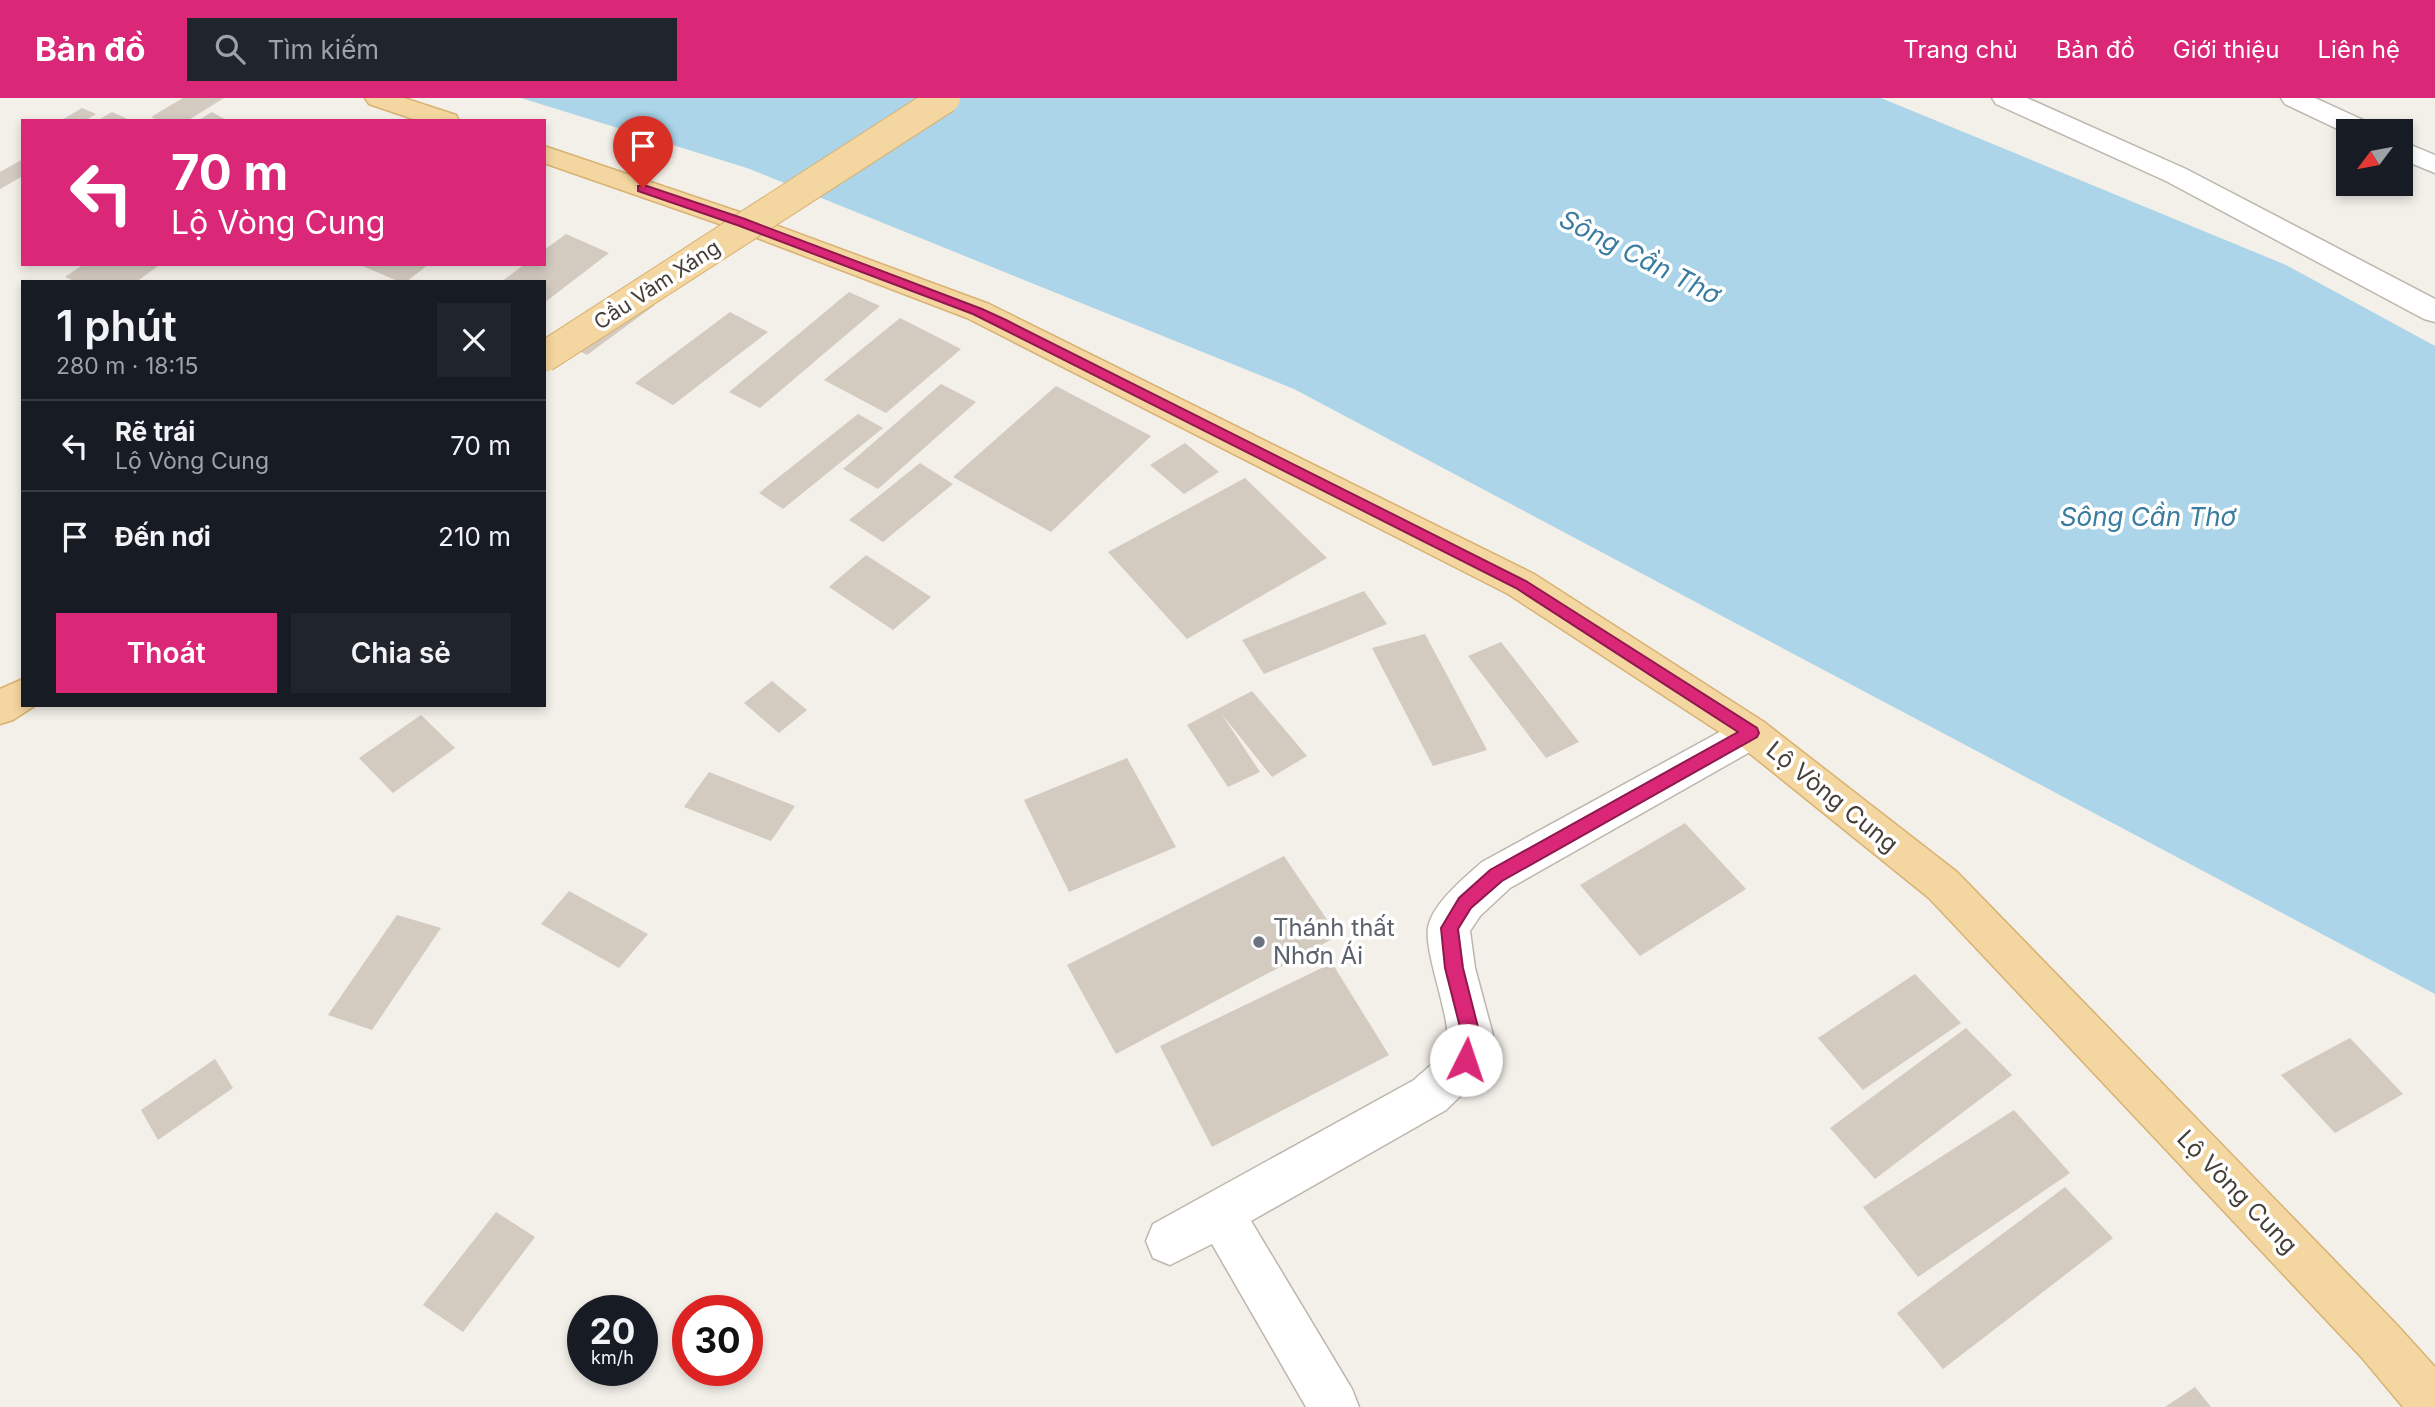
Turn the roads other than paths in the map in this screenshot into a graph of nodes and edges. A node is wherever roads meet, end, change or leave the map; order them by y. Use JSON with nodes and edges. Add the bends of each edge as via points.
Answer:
{"nodes":[{"id":1,"x":378,"y":98,"type":"edge"},
{"id":2,"x":945,"y":98,"type":"edge"},
{"id":3,"x":2005,"y":98,"type":"edge"},
{"id":4,"x":2294,"y":98,"type":"edge"},
{"id":5,"x":440,"y":119,"type":"edge"},
{"id":6,"x":2339,"y":119,"type":"edge"},
{"id":7,"x":546,"y":155,"type":"edge"},
{"id":8,"x":2413,"y":155,"type":"edge"},
{"id":9,"x":2435,"y":165,"type":"edge"},
{"id":10,"x":2435,"y":312,"type":"edge"},
{"id":11,"x":546,"y":356,"type":"edge"},
{"id":12,"x":21,"y":695,"type":"edge"},
{"id":13,"x":0,"y":709,"type":"edge"},
{"id":14,"x":1751,"y":733,"type":"junction"},
{"id":15,"x":1220,"y":1213,"type":"junction"},
{"id":16,"x":1170,"y":1241,"type":"dead end"},
{"id":17,"x":2435,"y":1405,"type":"edge"},
{"id":18,"x":1334,"y":1407,"type":"edge"}],
"edges":[{"from":1,"to":5,"type":"main road"},
{"from":2,"to":11,"type":"main road","name":"Cầu Vàm Xáng","bridge":true},
{"from":3,"to":10,"type":"street","via":[[2176,175]]},
{"from":4,"to":6,"type":"street"},
{"from":7,"to":14,"type":"main road","name":"Lộ Vòng Cung","via":[[978,312],[1521,584]]},
{"from":8,"to":9,"type":"street"},
{"from":12,"to":13,"type":"main road"},
{"from":14,"to":15,"type":"street","via":[[1496,875],[1465,903],[1449,928],[1471,1035],[1466,1060],[1430,1095]]},
{"from":14,"to":17,"type":"main road","name":"Lộ Vòng Cung","via":[[1943,885]]},
{"from":15,"to":16,"type":"street"},
{"from":15,"to":18,"type":"street"}]}
